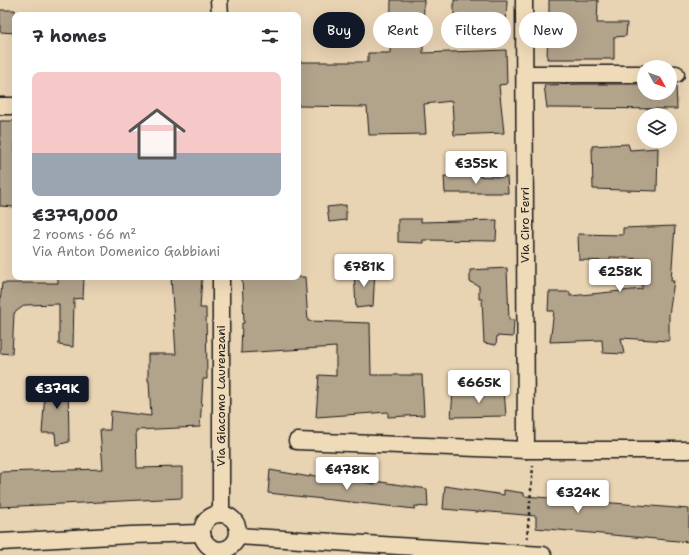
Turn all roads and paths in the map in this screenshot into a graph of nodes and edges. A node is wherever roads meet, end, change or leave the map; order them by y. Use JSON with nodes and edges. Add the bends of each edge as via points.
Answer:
{"nodes":[{"id":1,"x":219,"y":0,"type":"edge"},
{"id":2,"x":524,"y":0,"type":"edge"},
{"id":3,"x":220,"y":12,"type":"edge"},
{"id":4,"x":525,"y":74,"type":"junction"},
{"id":5,"x":637,"y":74,"type":"edge"},
{"id":6,"x":0,"y":106,"type":"edge"},
{"id":7,"x":12,"y":106,"type":"edge"},
{"id":8,"x":221,"y":280,"type":"edge"},
{"id":9,"x":297,"y":441,"type":"dead end"},
{"id":10,"x":530,"y":450,"type":"junction"},
{"id":11,"x":689,"y":450,"type":"edge"},
{"id":12,"x":221,"y":514,"type":"junction"},
{"id":13,"x":202,"y":533,"type":"junction"},
{"id":14,"x":238,"y":536,"type":"junction"},
{"id":15,"x":0,"y":542,"type":"edge"},
{"id":16,"x":223,"y":553,"type":"edge"},
{"id":17,"x":526,"y":554,"type":"junction"},
{"id":18,"x":543,"y":555,"type":"edge"}],
"edges":[{"from":1,"to":3,"type":"street"},
{"from":2,"to":4,"type":"street","name":"Via Ciro Ferri"},
{"from":4,"to":5,"type":"street"},
{"from":4,"to":10,"type":"street","name":"Via Ciro Ferri"},
{"from":6,"to":7,"type":"street"},
{"from":8,"to":12,"type":"street","name":"Via Giacomo Laurenzani"},
{"from":9,"to":10,"type":"street"},
{"from":10,"to":11,"type":"street"},
{"from":10,"to":17,"type":"path"},
{"from":12,"to":13,"type":"street","via":[[210,517],[202,527]]},
{"from":12,"to":14,"type":"street","via":[[233,519]]},
{"from":13,"to":15,"type":"street"},
{"from":13,"to":16,"type":"street","via":[[203,539],[212,549]]},
{"from":14,"to":16,"type":"street","via":[[233,545]]},
{"from":14,"to":17,"type":"street"},
{"from":17,"to":18,"type":"street"}]}
